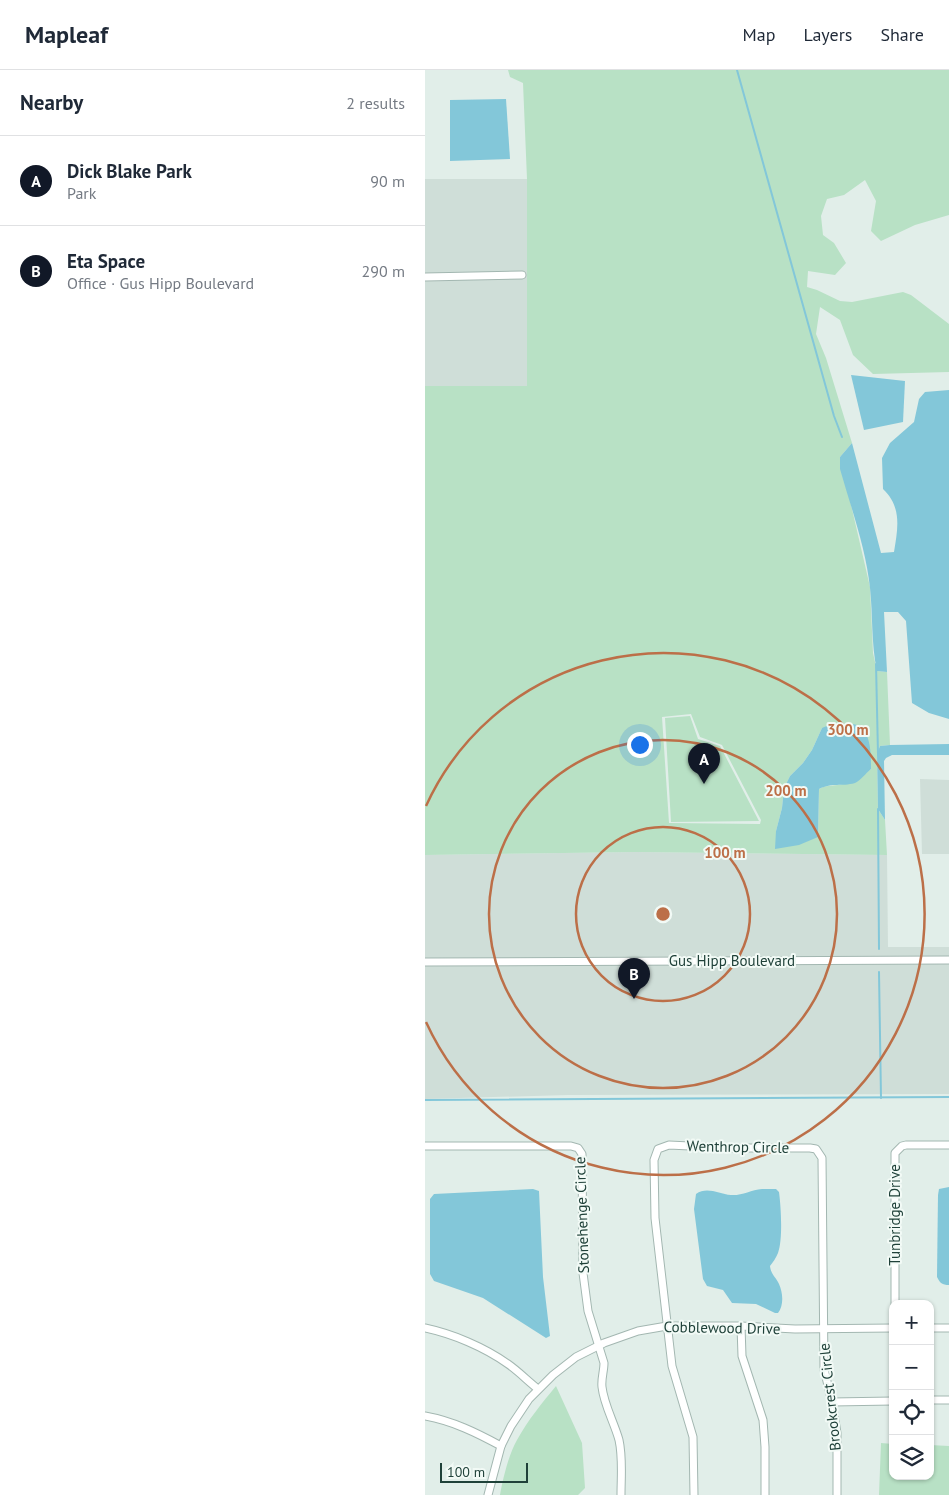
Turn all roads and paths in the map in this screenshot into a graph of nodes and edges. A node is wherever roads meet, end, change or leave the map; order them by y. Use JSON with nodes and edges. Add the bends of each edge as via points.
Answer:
{"nodes":[{"id":1,"x":522,"y":275,"type":"dead end"},
{"id":2,"x":425,"y":277,"type":"edge"},
{"id":3,"x":949,"y":960,"type":"edge"},
{"id":4,"x":425,"y":962,"type":"edge"},
{"id":5,"x":949,"y":1145,"type":"edge"},
{"id":6,"x":425,"y":1146,"type":"edge"},
{"id":7,"x":895,"y":1300,"type":"edge"},
{"id":8,"x":667,"y":1326,"type":"junction"},
{"id":9,"x":741,"y":1326,"type":"junction"},
{"id":10,"x":425,"y":1328,"type":"edge"},
{"id":11,"x":889,"y":1328,"type":"edge"},
{"id":12,"x":934,"y":1328,"type":"edge"},
{"id":13,"x":949,"y":1328,"type":"edge"},
{"id":14,"x":823,"y":1329,"type":"junction"},
{"id":15,"x":599,"y":1345,"type":"junction"},
{"id":16,"x":538,"y":1389,"type":"junction"},
{"id":17,"x":934,"y":1400,"type":"edge"},
{"id":18,"x":949,"y":1400,"type":"edge"},
{"id":19,"x":889,"y":1401,"type":"edge"},
{"id":20,"x":832,"y":1402,"type":"junction"},
{"id":21,"x":425,"y":1416,"type":"edge"},
{"id":22,"x":501,"y":1446,"type":"junction"},
{"id":23,"x":488,"y":1495,"type":"edge"},
{"id":24,"x":621,"y":1495,"type":"edge"},
{"id":25,"x":694,"y":1495,"type":"edge"},
{"id":26,"x":765,"y":1495,"type":"edge"},
{"id":27,"x":837,"y":1495,"type":"edge"}],
"edges":[{"from":1,"to":2,"type":"street"},
{"from":3,"to":4,"type":"street","name":"Gus Hipp Boulevard"},
{"from":5,"to":7,"type":"street","name":"Tunbridge Drive","via":[[906,1145],[895,1153]]},
{"from":6,"to":15,"type":"street","name":"Stonehenge Circle","via":[[578,1148],[583,1160],[583,1273],[588,1311]]},
{"from":8,"to":9,"type":"street","name":"Cobblewood Drive"},
{"from":8,"to":14,"type":"street","name":"Wenthrop Circle","via":[[655,1218],[655,1160],[658,1149],[669,1145],[816,1149],[823,1165]]},
{"from":8,"to":15,"type":"street","name":"Cobblewood Drive","via":[[638,1331]]},
{"from":8,"to":25,"type":"street","via":[[674,1376],[693,1437]]},
{"from":9,"to":14,"type":"street","name":"Cobblewood Drive"},
{"from":9,"to":26,"type":"street","via":[[742,1356],[763,1420]]},
{"from":10,"to":16,"type":"street","via":[[490,1353]]},
{"from":11,"to":14,"type":"street","name":"Cobblewood Drive"},
{"from":12,"to":13,"type":"street"},
{"from":14,"to":20,"type":"street","name":"Brookcrest Circle","via":[[824,1369]]},
{"from":15,"to":16,"type":"street","name":"Cobblewood Drive","via":[[576,1357]]},
{"from":15,"to":24,"type":"street","via":[[605,1372],[601,1385],[619,1439]]},
{"from":16,"to":22,"type":"street","name":"Cobblewood Drive","via":[[511,1426]]},
{"from":17,"to":18,"type":"street"},
{"from":19,"to":20,"type":"street"},
{"from":20,"to":27,"type":"street","name":"Brookcrest Circle","via":[[837,1433]]},
{"from":21,"to":22,"type":"street","via":[[471,1430]]},
{"from":22,"to":23,"type":"street","name":"Cobblewood Drive"}]}
